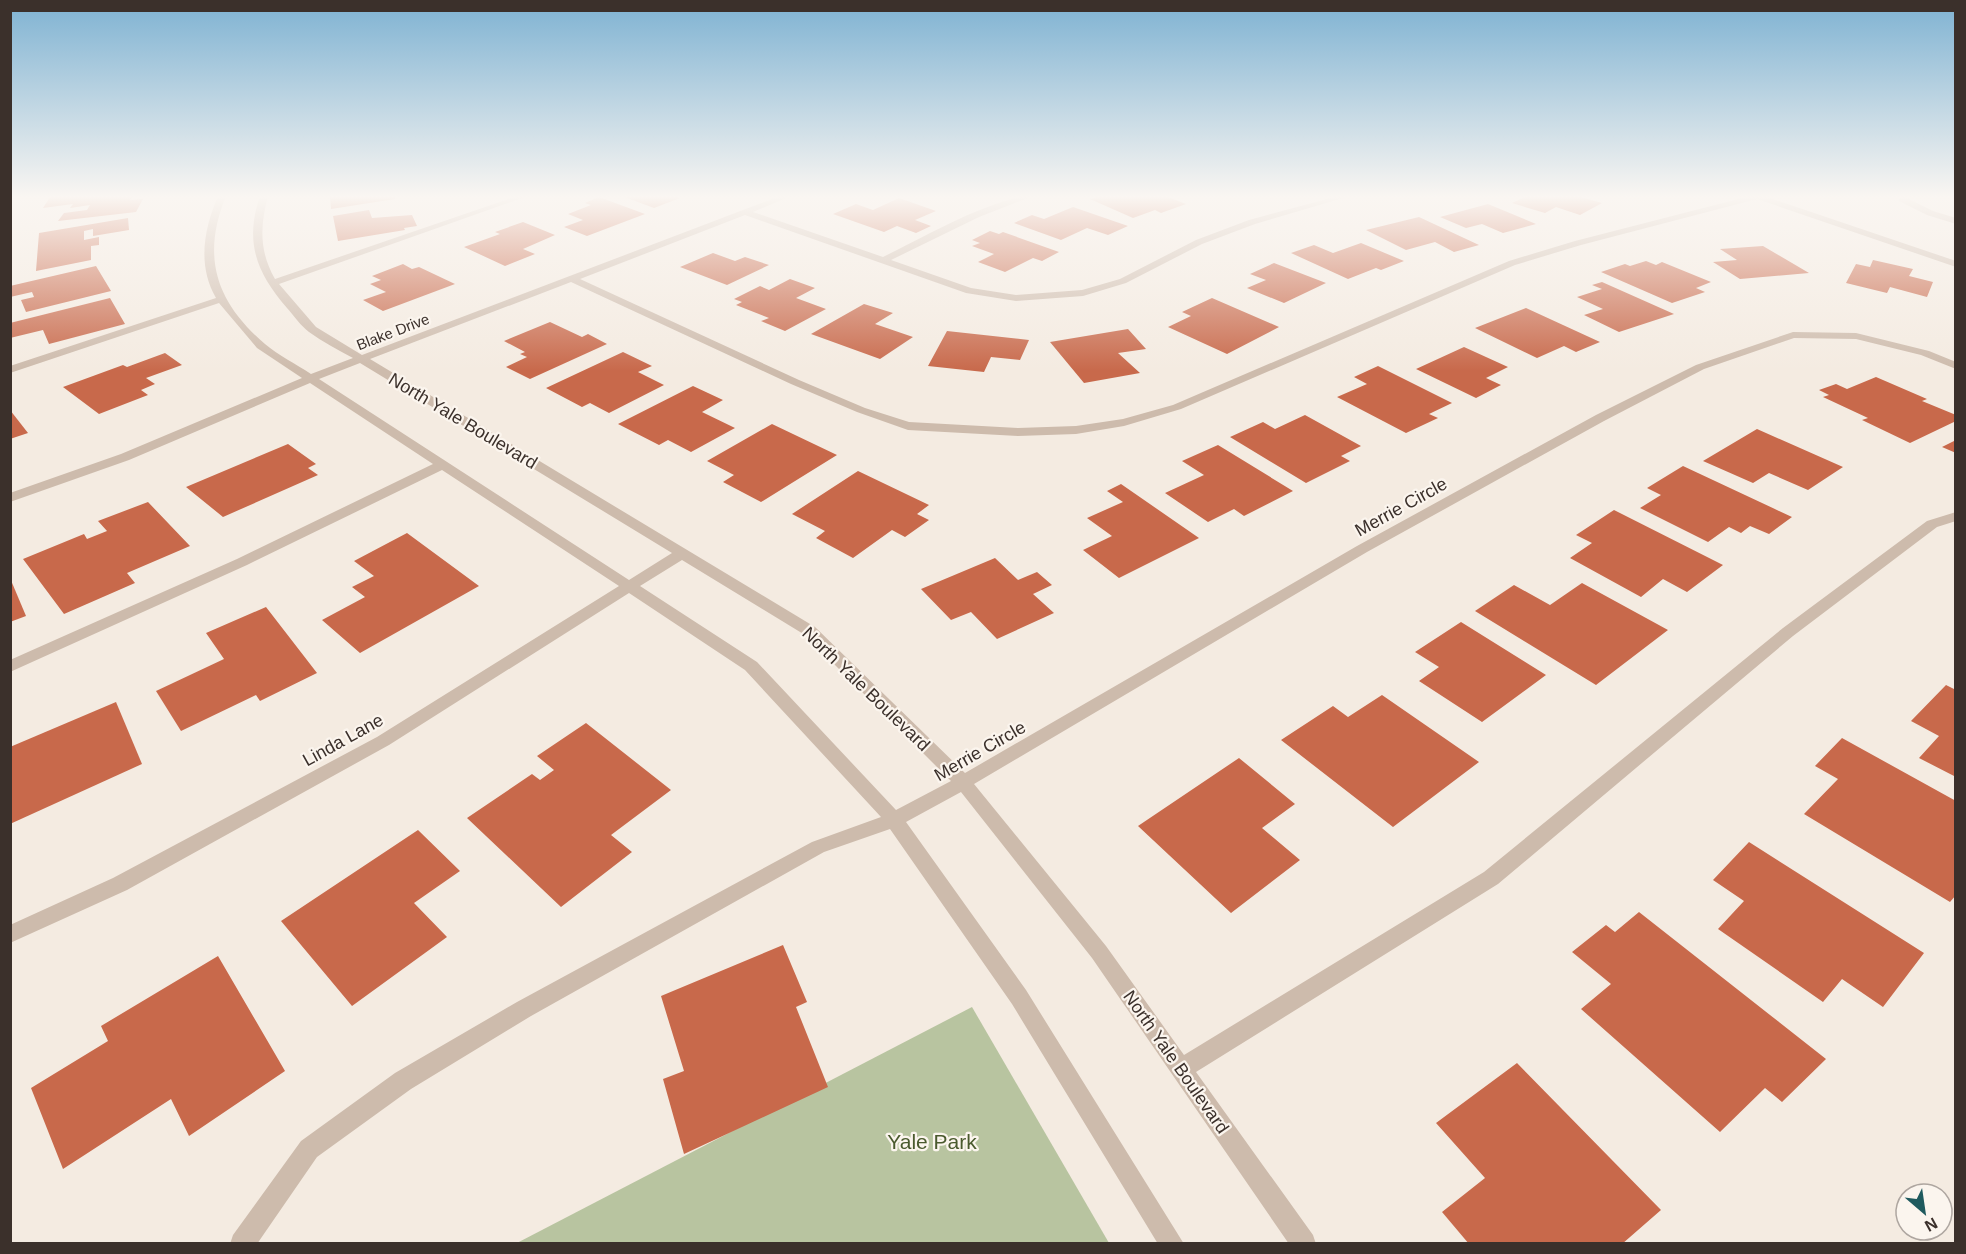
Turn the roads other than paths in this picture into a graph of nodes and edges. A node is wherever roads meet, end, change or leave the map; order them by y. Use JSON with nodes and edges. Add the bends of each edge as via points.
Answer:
{"nodes":[{"id":1,"x":209,"y":255,"type":"edge"},
{"id":2,"x":258,"y":255,"type":"edge"},
{"id":3,"x":354,"y":255,"type":"edge"},
{"id":4,"x":636,"y":255,"type":"edge"},
{"id":5,"x":865,"y":255,"type":"edge"},
{"id":6,"x":896,"y":255,"type":"edge"},
{"id":7,"x":1175,"y":255,"type":"edge"},
{"id":8,"x":1540,"y":255,"type":"edge"},
{"id":9,"x":1928,"y":255,"type":"edge"},
{"id":10,"x":883,"y":261,"type":"junction"},
{"id":11,"x":1956,"y":264,"type":"edge"},
{"id":12,"x":573,"y":279,"type":"junction"},
{"id":13,"x":272,"y":283,"type":"junction"},
{"id":14,"x":222,"y":299,"type":"junction"},
{"id":15,"x":363,"y":359,"type":"junction"},
{"id":16,"x":1956,"y":366,"type":"edge"},
{"id":17,"x":10,"y":369,"type":"edge"},
{"id":18,"x":311,"y":378,"type":"junction"},
{"id":19,"x":442,"y":465,"type":"junction"},
{"id":20,"x":10,"y":498,"type":"edge"},
{"id":21,"x":1956,"y":516,"type":"edge"},
{"id":22,"x":681,"y":554,"type":"junction"},
{"id":23,"x":627,"y":586,"type":"junction"},
{"id":24,"x":10,"y":667,"type":"edge"},
{"id":25,"x":963,"y":782,"type":"junction"},
{"id":26,"x":894,"y":820,"type":"junction"},
{"id":27,"x":10,"y":935,"type":"edge"},
{"id":28,"x":1181,"y":1070,"type":"junction"},
{"id":29,"x":242,"y":1244,"type":"edge"},
{"id":30,"x":1172,"y":1244,"type":"edge"},
{"id":31,"x":1304,"y":1244,"type":"edge"}],
"edges":[{"from":1,"to":14,"type":"street","via":[[208,264]]},
{"from":2,"to":13,"type":"street","name":"North Yale Boulevard"},
{"from":3,"to":13,"type":"street"},
{"from":4,"to":12,"type":"street","name":"Blake Drive"},
{"from":5,"to":10,"type":"street"},
{"from":6,"to":10,"type":"street"},
{"from":7,"to":10,"type":"street","via":[[1123,281],[1083,294],[1016,298],[969,291]]},
{"from":8,"to":12,"type":"street","via":[[1512,263],[1177,407],[1076,430],[1018,432],[908,426],[861,410]]},
{"from":9,"to":11,"type":"street"},
{"from":12,"to":15,"type":"street","name":"Blake Drive"},
{"from":13,"to":15,"type":"street","name":"North Yale Boulevard","via":[[312,328]]},
{"from":14,"to":17,"type":"street"},
{"from":14,"to":18,"type":"street","via":[[261,346]]},
{"from":15,"to":18,"type":"street","name":"Blake Drive"},
{"from":15,"to":22,"type":"street","name":"North Yale Boulevard"},
{"from":16,"to":25,"type":"street","name":"Merrie Circle","via":[[1925,353],[1856,336],[1793,335],[1700,367],[1362,549]]},
{"from":18,"to":19,"type":"street"},
{"from":18,"to":20,"type":"street","name":"Blake Drive","via":[[125,457]]},
{"from":19,"to":23,"type":"street"},
{"from":19,"to":24,"type":"street","via":[[242,562]]},
{"from":21,"to":28,"type":"street","via":[[1932,524],[1788,633],[1491,878]]},
{"from":22,"to":23,"type":"street","name":"Linda Lane"},
{"from":22,"to":25,"type":"street","name":"North Yale Boulevard","via":[[810,631]]},
{"from":23,"to":26,"type":"street","via":[[751,666]]},
{"from":23,"to":27,"type":"street","name":"Linda Lane","via":[[383,741],[120,884]]},
{"from":25,"to":26,"type":"street","name":"Merrie Circle"},
{"from":25,"to":28,"type":"street","name":"North Yale Boulevard","via":[[1099,952]]},
{"from":26,"to":29,"type":"street","name":"Merrie Circle","via":[[818,848],[403,1081],[309,1149]]},
{"from":26,"to":30,"type":"street","via":[[1019,997]]},
{"from":28,"to":31,"type":"street","name":"North Yale Boulevard"}]}
